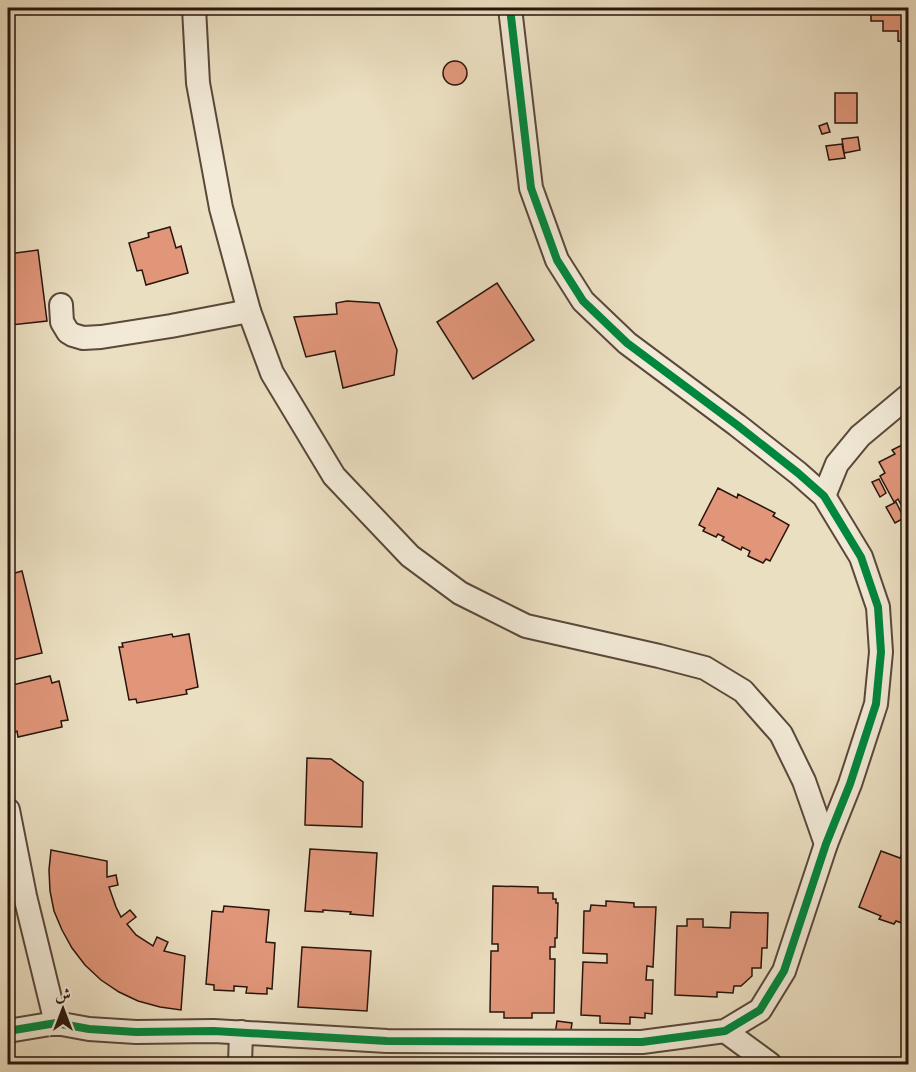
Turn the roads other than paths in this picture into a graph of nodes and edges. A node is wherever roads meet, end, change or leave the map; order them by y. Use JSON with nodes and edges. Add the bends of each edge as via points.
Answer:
{"nodes":[{"id":1,"x":194,"y":8,"type":"edge"},
{"id":2,"x":510,"y":8,"type":"edge"},
{"id":3,"x":60,"y":305,"type":"dead end"},
{"id":4,"x":249,"y":311,"type":"junction"},
{"id":5,"x":909,"y":396,"type":"edge"},
{"id":6,"x":824,"y":496,"type":"junction"},
{"id":7,"x":8,"y":810,"type":"edge"},
{"id":8,"x":826,"y":844,"type":"junction"},
{"id":9,"x":56,"y":1023,"type":"junction"},
{"id":10,"x":8,"y":1031,"type":"edge"},
{"id":11,"x":725,"y":1031,"type":"junction"},
{"id":12,"x":241,"y":1032,"type":"junction"},
{"id":13,"x":240,"y":1065,"type":"edge"},
{"id":14,"x":770,"y":1065,"type":"edge"}],
"edges":[{"from":1,"to":4,"type":"street","via":[[198,83],[220,208]]},
{"from":2,"to":6,"type":"street","via":[[531,188],[557,260],[583,301],[627,343]]},
{"from":3,"to":4,"type":"street","via":[[68,332],[83,338]]},
{"from":4,"to":8,"type":"street","via":[[272,373],[334,476],[410,556],[460,592],[526,626],[705,668],[744,691],[782,734]]},
{"from":5,"to":6,"type":"street","via":[[854,443],[837,464]]},
{"from":6,"to":8,"type":"street","via":[[861,557],[878,606],[881,652],[876,704]]},
{"from":7,"to":9,"type":"street"},
{"from":8,"to":11,"type":"street","via":[[784,971],[760,1010]]},
{"from":9,"to":10,"type":"street"},
{"from":9,"to":12,"type":"street","via":[[136,1032]]},
{"from":11,"to":12,"type":"street","via":[[642,1042],[550,1043],[387,1041]]},
{"from":11,"to":14,"type":"street"},
{"from":12,"to":13,"type":"street"}]}
